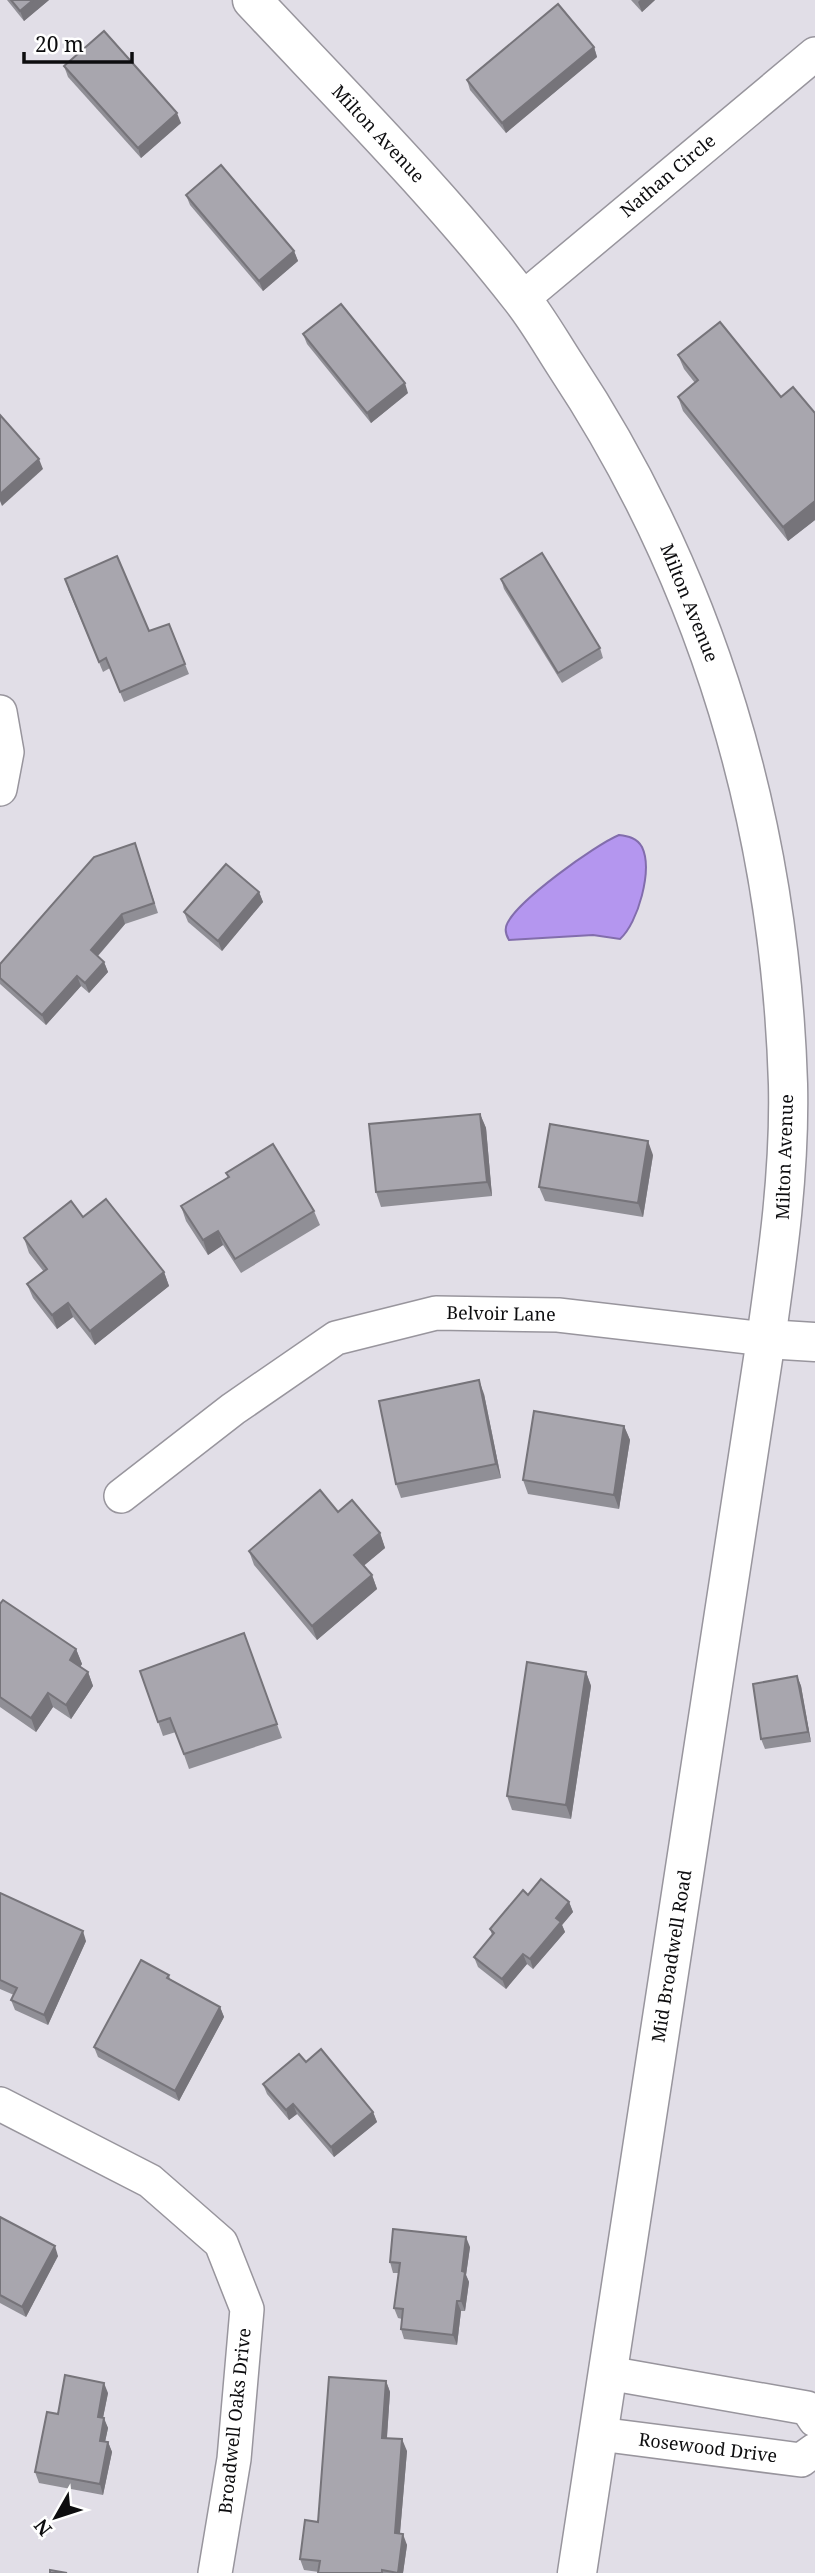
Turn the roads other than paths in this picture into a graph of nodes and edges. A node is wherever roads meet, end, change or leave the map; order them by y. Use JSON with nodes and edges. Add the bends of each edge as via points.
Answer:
{"nodes":[{"id":1,"x":252,"y":0,"type":"edge"},
{"id":2,"x":815,"y":54,"type":"edge"},
{"id":3,"x":522,"y":299,"type":"junction"},
{"id":4,"x":0,"y":712,"type":"edge"},
{"id":5,"x":0,"y":789,"type":"edge"},
{"id":6,"x":766,"y":1339,"type":"junction"},
{"id":7,"x":815,"y":1342,"type":"edge"},
{"id":8,"x":121,"y":1496,"type":"dead end"},
{"id":9,"x":0,"y":2104,"type":"edge"},
{"id":10,"x":608,"y":2373,"type":"junction"},
{"id":11,"x":815,"y":2420,"type":"edge"},
{"id":12,"x":599,"y":2434,"type":"junction"},
{"id":13,"x":815,"y":2450,"type":"edge"},
{"id":14,"x":215,"y":2573,"type":"edge"},
{"id":15,"x":577,"y":2573,"type":"edge"}],
"edges":[{"from":1,"to":3,"type":"street","name":"Milton Avenue","via":[[434,194]]},
{"from":2,"to":3,"type":"street","name":"Nathan Circle"},
{"from":3,"to":6,"type":"street","name":"Milton Avenue","via":[[601,419],[666,543],[718,675],[755,810],[779,948],[788,1087],[782,1222]]},
{"from":4,"to":5,"type":"street","via":[[7,752]]},
{"from":6,"to":7,"type":"street"},
{"from":6,"to":8,"type":"street","name":"Belvoir Lane","via":[[558,1315],[436,1313],[335,1338]]},
{"from":6,"to":10,"type":"street","name":"Mid Broadwell Road"},
{"from":9,"to":14,"type":"street","name":"Broadwell Oaks Drive","via":[[150,2181],[221,2243],[247,2309],[234,2459]]},
{"from":10,"to":11,"type":"street","via":[[807,2409]]},
{"from":10,"to":12,"type":"street","name":"Mid Broadwell Road"},
{"from":12,"to":13,"type":"street","name":"Rosewood Drive","via":[[802,2460]]},
{"from":12,"to":15,"type":"street","name":"Mid Broadwell Road"}]}
